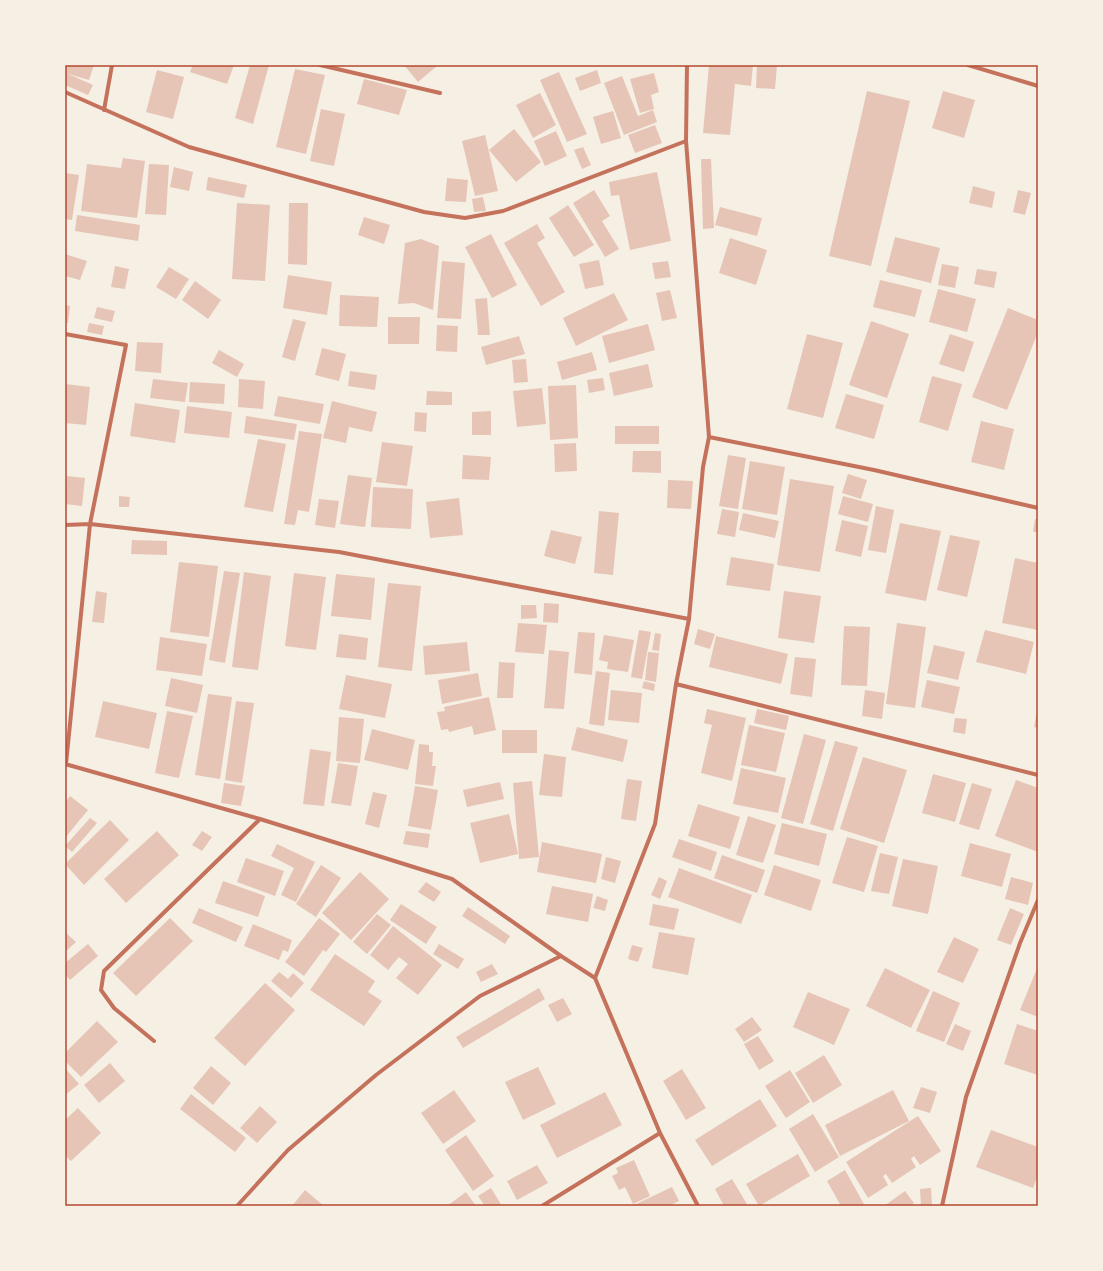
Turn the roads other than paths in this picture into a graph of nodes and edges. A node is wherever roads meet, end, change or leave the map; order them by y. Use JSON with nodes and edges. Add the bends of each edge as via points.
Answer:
{"nodes":[{"id":1,"x":112,"y":65,"type":"edge"},
{"id":2,"x":320,"y":65,"type":"edge"},
{"id":3,"x":687,"y":65,"type":"edge"},
{"id":4,"x":968,"y":65,"type":"edge"},
{"id":5,"x":1038,"y":86,"type":"edge"},
{"id":6,"x":65,"y":92,"type":"edge"},
{"id":7,"x":440,"y":93,"type":"dead end"},
{"id":8,"x":104,"y":110,"type":"junction"},
{"id":9,"x":686,"y":142,"type":"junction"},
{"id":10,"x":65,"y":334,"type":"edge"},
{"id":11,"x":709,"y":437,"type":"junction"},
{"id":12,"x":1038,"y":508,"type":"edge"},
{"id":13,"x":90,"y":524,"type":"junction"},
{"id":14,"x":65,"y":525,"type":"edge"},
{"id":15,"x":689,"y":619,"type":"junction"},
{"id":16,"x":676,"y":684,"type":"junction"},
{"id":17,"x":65,"y":764,"type":"edge"},
{"id":18,"x":1038,"y":775,"type":"edge"},
{"id":19,"x":260,"y":819,"type":"junction"},
{"id":20,"x":1038,"y":900,"type":"edge"},
{"id":21,"x":561,"y":956,"type":"junction"},
{"id":22,"x":595,"y":978,"type":"junction"},
{"id":23,"x":154,"y":1041,"type":"dead end"},
{"id":24,"x":660,"y":1133,"type":"junction"},
{"id":25,"x":237,"y":1206,"type":"edge"},
{"id":26,"x":542,"y":1206,"type":"edge"},
{"id":27,"x":698,"y":1206,"type":"edge"},
{"id":28,"x":942,"y":1206,"type":"edge"}],
"edges":[{"from":1,"to":8,"type":"street"},
{"from":2,"to":7,"type":"street"},
{"from":3,"to":9,"type":"street"},
{"from":4,"to":5,"type":"street"},
{"from":6,"to":8,"type":"street"},
{"from":8,"to":9,"type":"street","via":[[189,147],[424,212],[465,218],[503,211]]},
{"from":9,"to":11,"type":"street"},
{"from":10,"to":13,"type":"street","via":[[126,345]]},
{"from":11,"to":12,"type":"street","via":[[874,470]]},
{"from":11,"to":15,"type":"street","via":[[703,467]]},
{"from":13,"to":14,"type":"street"},
{"from":13,"to":15,"type":"street","via":[[338,552]]},
{"from":13,"to":17,"type":"street"},
{"from":15,"to":16,"type":"street"},
{"from":16,"to":18,"type":"street"},
{"from":16,"to":22,"type":"street","via":[[655,824]]},
{"from":17,"to":19,"type":"street"},
{"from":19,"to":21,"type":"street","via":[[452,879]]},
{"from":19,"to":23,"type":"street","via":[[104,971],[101,990],[114,1008]]},
{"from":20,"to":28,"type":"street","via":[[1020,943],[966,1096]]},
{"from":21,"to":22,"type":"street"},
{"from":21,"to":25,"type":"street","via":[[480,996],[376,1075],[288,1150]]},
{"from":22,"to":24,"type":"street"},
{"from":24,"to":26,"type":"street"},
{"from":24,"to":27,"type":"street"}]}
